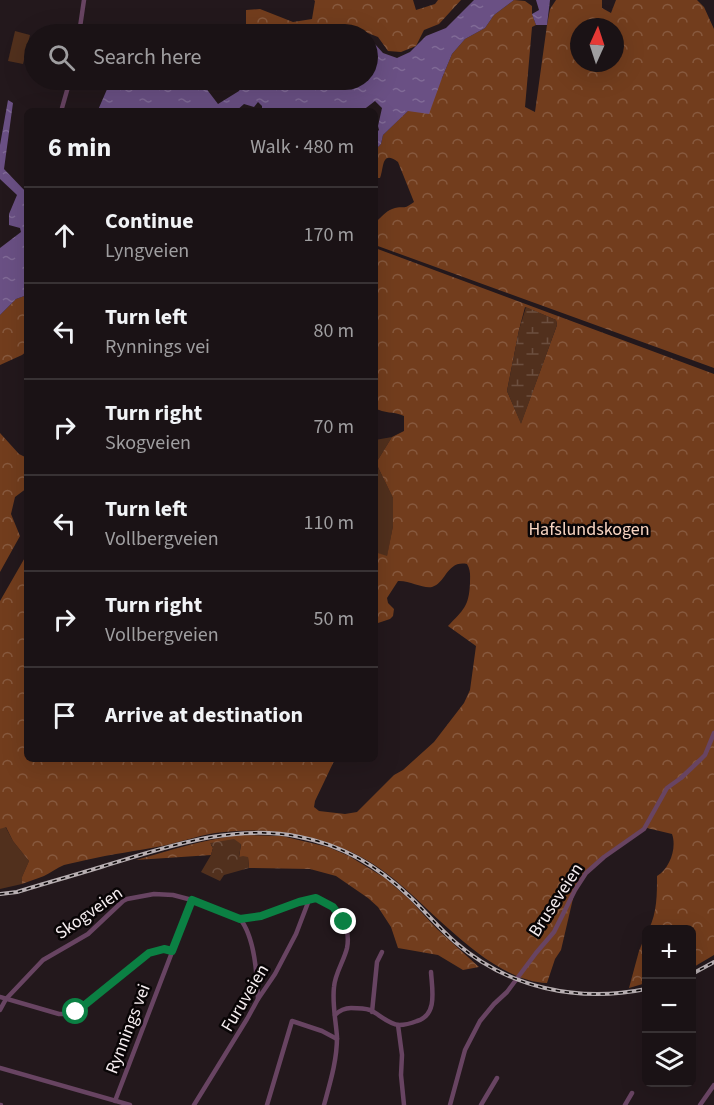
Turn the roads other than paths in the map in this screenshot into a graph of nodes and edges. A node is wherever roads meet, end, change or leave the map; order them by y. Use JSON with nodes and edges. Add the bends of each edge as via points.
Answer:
{"nodes":[{"id":1,"x":84,"y":0,"type":"edge"},
{"id":2,"x":80,"y":24,"type":"edge"},
{"id":3,"x":67,"y":90,"type":"edge"},
{"id":4,"x":62,"y":108,"type":"dead end"},
{"id":5,"x":714,"y":733,"type":"edge"},
{"id":6,"x":192,"y":900,"type":"junction"},
{"id":7,"x":309,"y":900,"type":"junction"},
{"id":8,"x":240,"y":919,"type":"junction"},
{"id":9,"x":172,"y":951,"type":"junction"},
{"id":10,"x":382,"y":952,"type":"dead end"},
{"id":11,"x":430,"y":972,"type":"dead end"},
{"id":12,"x":3,"y":998,"type":"edge"},
{"id":13,"x":258,"y":999,"type":"junction"},
{"id":14,"x":0,"y":1010,"type":"edge"},
{"id":15,"x":372,"y":1012,"type":"junction"},
{"id":16,"x":335,"y":1015,"type":"junction"},
{"id":17,"x":398,"y":1025,"type":"junction"},
{"id":18,"x":337,"y":1039,"type":"junction"},
{"id":19,"x":0,"y":1068,"type":"edge"},
{"id":20,"x":497,"y":1078,"type":"dead end"},
{"id":21,"x":714,"y":1084,"type":"edge"},
{"id":22,"x":632,"y":1093,"type":"dead end"},
{"id":23,"x":115,"y":1101,"type":"junction"},
{"id":24,"x":130,"y":1105,"type":"edge"},
{"id":25,"x":195,"y":1105,"type":"edge"},
{"id":26,"x":267,"y":1105,"type":"edge"},
{"id":27,"x":324,"y":1105,"type":"edge"},
{"id":28,"x":405,"y":1105,"type":"edge"},
{"id":29,"x":450,"y":1105,"type":"edge"},
{"id":30,"x":481,"y":1105,"type":"edge"},
{"id":31,"x":625,"y":1105,"type":"edge"},
{"id":32,"x":700,"y":1105,"type":"edge"}],
"edges":[{"from":1,"to":2,"type":"street"},
{"from":3,"to":4,"type":"street"},
{"from":5,"to":29,"type":"street","name":"Bruseveien","via":[[700,760],[667,788],[644,829],[586,873],[555,932],[480,1022],[465,1050]]},
{"from":6,"to":8,"type":"street","name":"Skogveien"},
{"from":6,"to":9,"type":"street","name":"Rynnings vei"},
{"from":6,"to":12,"type":"street","name":"Skogveien","via":[[158,893],[124,900],[88,934],[43,960]]},
{"from":7,"to":8,"type":"street"},
{"from":7,"to":13,"type":"street","name":"Furuveien","via":[[288,949]]},
{"from":7,"to":16,"type":"street","via":[[316,898],[333,907],[347,934],[347,947],[334,987]]},
{"from":8,"to":13,"type":"street","via":[[250,940]]},
{"from":9,"to":12,"type":"street","via":[[149,953],[71,1014]]},
{"from":9,"to":23,"type":"street","name":"Rynnings vei"},
{"from":10,"to":15,"type":"street","via":[[377,962]]},
{"from":11,"to":17,"type":"street","via":[[429,1013]]},
{"from":12,"to":14,"type":"street","name":"Skogveien"},
{"from":13,"to":25,"type":"street","name":"Furuveien"},
{"from":15,"to":16,"type":"street","via":[[346,1008]]},
{"from":15,"to":17,"type":"street"},
{"from":16,"to":18,"type":"street"},
{"from":17,"to":28,"type":"street"},
{"from":18,"to":26,"type":"street","via":[[292,1021]]},
{"from":18,"to":27,"type":"street"},
{"from":19,"to":23,"type":"street"},
{"from":20,"to":30,"type":"street"},
{"from":21,"to":32,"type":"street"},
{"from":22,"to":31,"type":"street"},
{"from":23,"to":24,"type":"street"}]}
